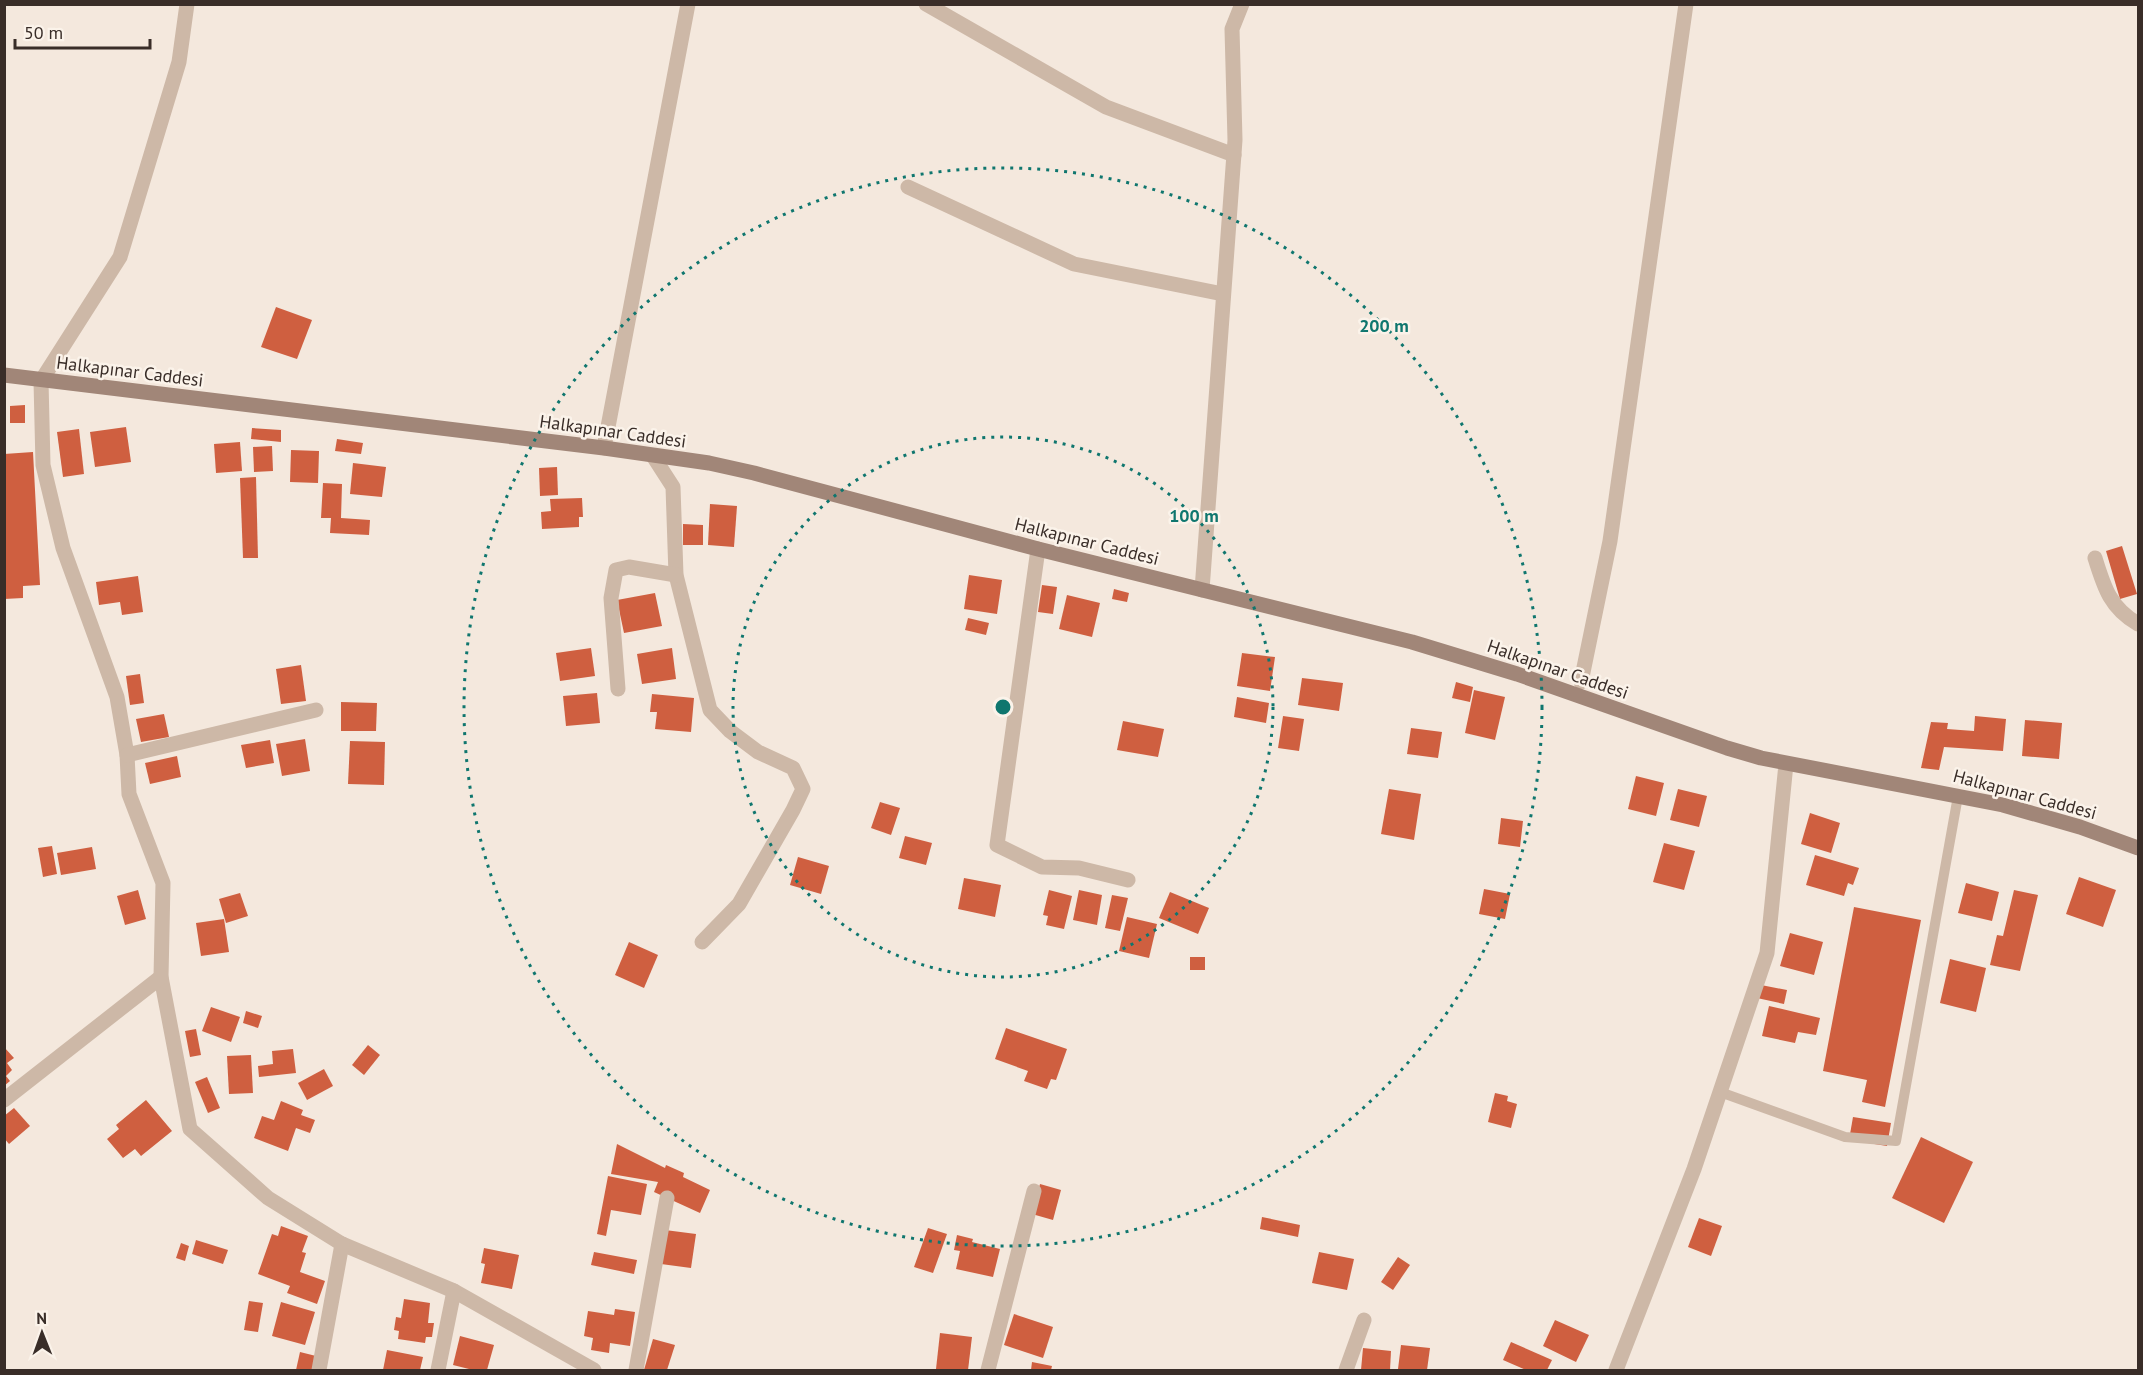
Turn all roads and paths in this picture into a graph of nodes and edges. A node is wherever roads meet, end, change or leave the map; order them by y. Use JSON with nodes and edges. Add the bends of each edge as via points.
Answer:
{"nodes":[{"id":1,"x":187,"y":4,"type":"edge"},
{"id":2,"x":688,"y":4,"type":"edge"},
{"id":3,"x":926,"y":4,"type":"edge"},
{"id":4,"x":1242,"y":4,"type":"edge"},
{"id":5,"x":1686,"y":4,"type":"edge"},
{"id":6,"x":1234,"y":154,"type":"junction"},
{"id":7,"x":908,"y":187,"type":"dead end"},
{"id":8,"x":1223,"y":294,"type":"junction"},
{"id":9,"x":4,"y":375,"type":"edge"},
{"id":10,"x":41,"y":381,"type":"junction"},
{"id":11,"x":604,"y":448,"type":"junction"},
{"id":12,"x":653,"y":456,"type":"junction"},
{"id":13,"x":1038,"y":549,"type":"junction"},
{"id":14,"x":2095,"y":558,"type":"dead end"},
{"id":15,"x":676,"y":575,"type":"junction"},
{"id":16,"x":1202,"y":590,"type":"junction"},
{"id":17,"x":2139,"y":624,"type":"edge"},
{"id":18,"x":1581,"y":682,"type":"dead end"},
{"id":19,"x":618,"y":689,"type":"dead end"},
{"id":20,"x":316,"y":710,"type":"dead end"},
{"id":21,"x":128,"y":755,"type":"junction"},
{"id":22,"x":1786,"y":764,"type":"junction"},
{"id":23,"x":1958,"y":796,"type":"junction"},
{"id":24,"x":2139,"y":848,"type":"edge"},
{"id":25,"x":1128,"y":880,"type":"dead end"},
{"id":26,"x":702,"y":942,"type":"dead end"},
{"id":27,"x":161,"y":977,"type":"junction"},
{"id":28,"x":1720,"y":1092,"type":"junction"},
{"id":29,"x":4,"y":1100,"type":"edge"},
{"id":30,"x":1034,"y":1191,"type":"dead end"},
{"id":31,"x":667,"y":1198,"type":"dead end"},
{"id":32,"x":342,"y":1244,"type":"junction"},
{"id":33,"x":454,"y":1291,"type":"junction"},
{"id":34,"x":1364,"y":1320,"type":"dead end"},
{"id":35,"x":578,"y":1366,"type":"edge"},
{"id":36,"x":319,"y":1371,"type":"edge"},
{"id":37,"x":438,"y":1371,"type":"edge"},
{"id":38,"x":594,"y":1371,"type":"edge"},
{"id":39,"x":636,"y":1371,"type":"edge"},
{"id":40,"x":988,"y":1371,"type":"edge"},
{"id":41,"x":1346,"y":1371,"type":"edge"},
{"id":42,"x":1616,"y":1371,"type":"edge"}],
"edges":[{"from":1,"to":10,"type":"street","via":[[179,62],[120,257]]},
{"from":2,"to":11,"type":"street"},
{"from":3,"to":6,"type":"street","via":[[1106,107]]},
{"from":4,"to":6,"type":"street","via":[[1232,29]]},
{"from":5,"to":18,"type":"street","via":[[1612,529]]},
{"from":6,"to":8,"type":"street"},
{"from":7,"to":8,"type":"street","via":[[1074,264]]},
{"from":8,"to":16,"type":"street"},
{"from":9,"to":10,"type":"main road","name":"Halkapınar Caddesi"},
{"from":10,"to":11,"type":"main road","name":"Halkapınar Caddesi"},
{"from":10,"to":21,"type":"street","via":[[44,465],[63,548],[117,697]]},
{"from":11,"to":12,"type":"main road","name":"Halkapınar Caddesi"},
{"from":12,"to":13,"type":"main road","name":"Halkapınar Caddesi","via":[[754,473]]},
{"from":12,"to":15,"type":"street","via":[[673,487]]},
{"from":13,"to":16,"type":"main road","name":"Halkapınar Caddesi"},
{"from":13,"to":25,"type":"street","via":[[997,845],[1042,867],[1079,868]]},
{"from":14,"to":17,"type":"street","via":[[2104,587],[2123,615]]},
{"from":15,"to":19,"type":"street","via":[[629,567],[616,570],[610,598]]},
{"from":15,"to":26,"type":"street","via":[[710,710],[758,752],[792,768],[803,789],[739,904]]},
{"from":16,"to":22,"type":"main road","name":"Halkapınar Caddesi","via":[[1412,642],[1517,674],[1727,748]]},
{"from":20,"to":21,"type":"street"},
{"from":21,"to":27,"type":"street","via":[[129,794],[163,883]]},
{"from":22,"to":23,"type":"main road","name":"Halkapınar Caddesi"},
{"from":22,"to":28,"type":"street","via":[[1767,953]]},
{"from":23,"to":24,"type":"main road","name":"Halkapınar Caddesi","via":[[2040,814]]},
{"from":23,"to":28,"type":"lane","via":[[1896,1141],[1845,1137]]},
{"from":27,"to":29,"type":"street"},
{"from":27,"to":32,"type":"street","via":[[190,1129],[268,1198]]},
{"from":28,"to":42,"type":"street"},
{"from":30,"to":40,"type":"street"},
{"from":31,"to":39,"type":"street"},
{"from":32,"to":33,"type":"street"},
{"from":32,"to":36,"type":"street"},
{"from":33,"to":35,"type":"street"},
{"from":33,"to":37,"type":"street"},
{"from":34,"to":41,"type":"street"},
{"from":35,"to":38,"type":"street"}]}
